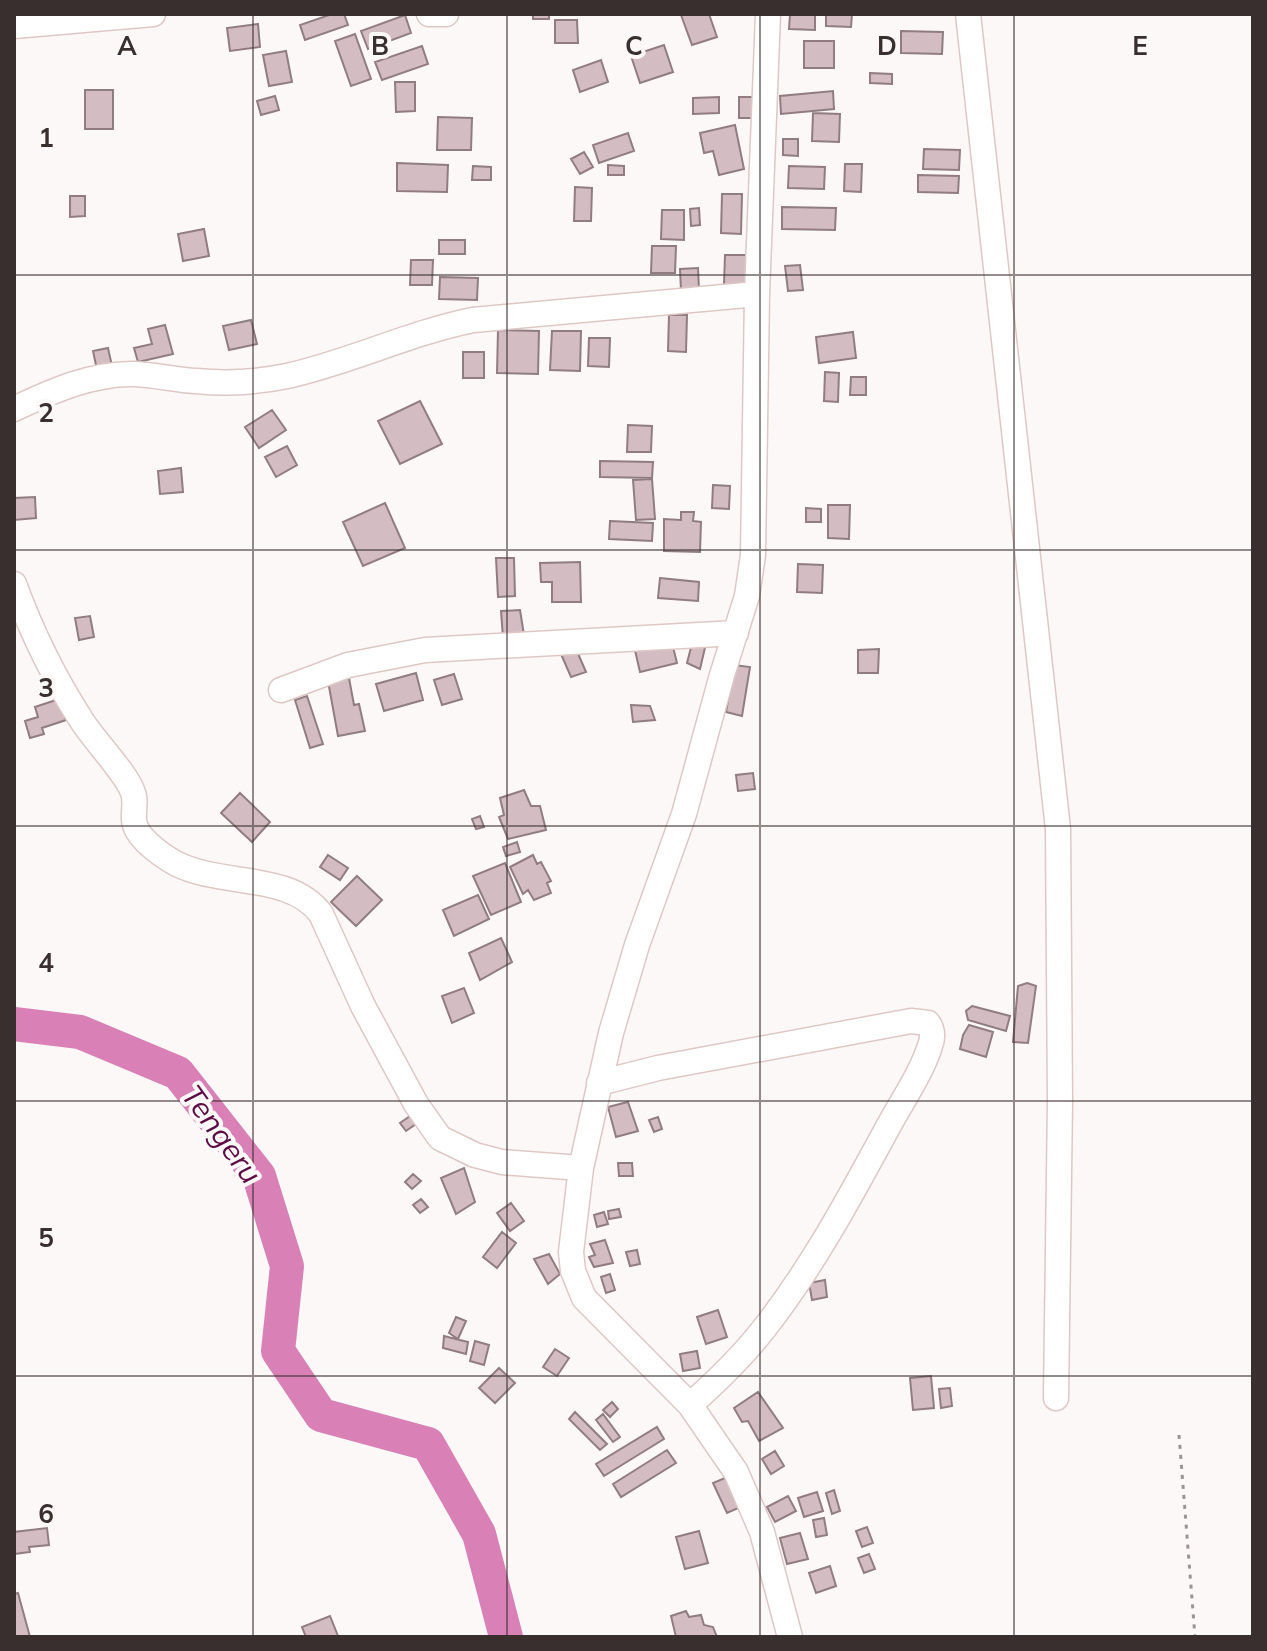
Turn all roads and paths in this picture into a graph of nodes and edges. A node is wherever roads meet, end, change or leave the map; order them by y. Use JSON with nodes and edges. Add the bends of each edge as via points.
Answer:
{"nodes":[{"id":1,"x":153,"y":14,"type":"edge"},
{"id":2,"x":429,"y":14,"type":"edge"},
{"id":3,"x":446,"y":14,"type":"edge"},
{"id":4,"x":768,"y":14,"type":"edge"},
{"id":5,"x":968,"y":14,"type":"edge"},
{"id":6,"x":14,"y":26,"type":"edge"},
{"id":7,"x":757,"y":294,"type":"junction"},
{"id":8,"x":14,"y":409,"type":"edge"},
{"id":9,"x":14,"y":584,"type":"edge"},
{"id":10,"x":736,"y":633,"type":"junction"},
{"id":11,"x":281,"y":690,"type":"dead end"},
{"id":12,"x":599,"y":1083,"type":"junction"},
{"id":13,"x":581,"y":1168,"type":"junction"},
{"id":14,"x":1056,"y":1398,"type":"dead end"},
{"id":15,"x":690,"y":1405,"type":"junction"},
{"id":16,"x":1179,"y":1435,"type":"dead end"},
{"id":17,"x":790,"y":1637,"type":"edge"},
{"id":18,"x":1195,"y":1637,"type":"edge"}],
"edges":[{"from":1,"to":6,"type":"street"},
{"from":2,"to":3,"type":"street"},
{"from":4,"to":7,"type":"street"},
{"from":5,"to":14,"type":"street","via":[[1058,829]]},
{"from":7,"to":8,"type":"street","via":[[473,320],[261,380],[110,376],[64,387]]},
{"from":7,"to":10,"type":"street","via":[[753,555]]},
{"from":9,"to":13,"type":"street","via":[[66,695],[132,788],[140,834],[191,870],[284,888],[313,902],[363,1006],[440,1138],[502,1162]]},
{"from":10,"to":11,"type":"street","via":[[425,650],[348,665]]},
{"from":10,"to":12,"type":"street"},
{"from":12,"to":13,"type":"street"},
{"from":12,"to":15,"type":"street","via":[[911,1021],[928,1023],[932,1031],[931,1046],[911,1084],[793,1288],[733,1364]]},
{"from":13,"to":15,"type":"street","via":[[571,1252],[576,1284],[598,1314]]},
{"from":15,"to":17,"type":"street","via":[[736,1472],[749,1501]]},
{"from":16,"to":18,"type":"path"}]}
